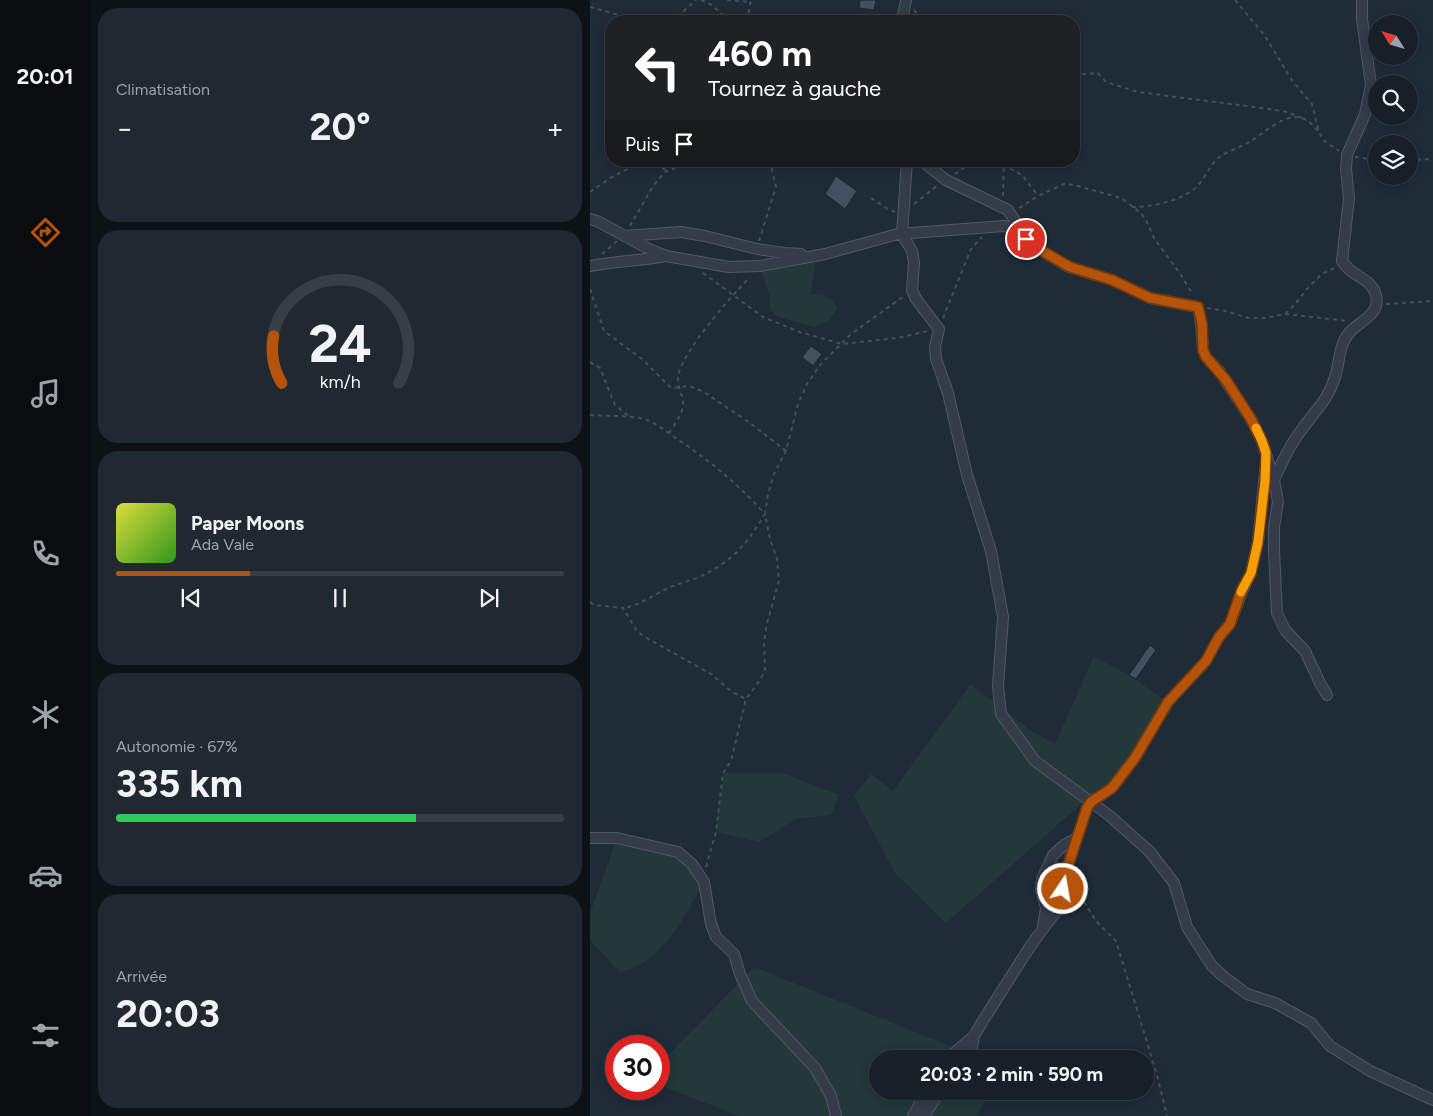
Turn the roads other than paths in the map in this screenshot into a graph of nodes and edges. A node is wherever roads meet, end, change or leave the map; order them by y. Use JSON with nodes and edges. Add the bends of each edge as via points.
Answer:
{"nodes":[{"id":1,"x":1362,"y":0,"type":"edge"},
{"id":2,"x":909,"y":3,"type":"edge"},
{"id":3,"x":904,"y":15,"type":"edge"},
{"id":4,"x":907,"y":167,"type":"edge"},
{"id":5,"x":930,"y":167,"type":"edge"},
{"id":6,"x":590,"y":219,"type":"edge"},
{"id":7,"x":902,"y":234,"type":"junction"},
{"id":8,"x":624,"y":236,"type":"junction"},
{"id":9,"x":1028,"y":241,"type":"junction"},
{"id":10,"x":825,"y":254,"type":"junction"},
{"id":11,"x":666,"y":256,"type":"junction"},
{"id":12,"x":593,"y":262,"type":"edge"},
{"id":13,"x":1266,"y":453,"type":"junction"},
{"id":14,"x":1274,"y":480,"type":"junction"},
{"id":15,"x":1262,"y":507,"type":"junction"},
{"id":16,"x":1327,"y":695,"type":"dead end"},
{"id":17,"x":1091,"y":802,"type":"junction"},
{"id":18,"x":590,"y":838,"type":"edge"},
{"id":19,"x":1077,"y":838,"type":"junction"},
{"id":20,"x":1043,"y":929,"type":"junction"},
{"id":21,"x":974,"y":1036,"type":"junction"},
{"id":22,"x":958,"y":1050,"type":"edge"},
{"id":23,"x":972,"y":1050,"type":"edge"},
{"id":24,"x":922,"y":1100,"type":"edge"},
{"id":25,"x":934,"y":1100,"type":"edge"},
{"id":26,"x":1433,"y":1100,"type":"edge"},
{"id":27,"x":836,"y":1116,"type":"edge"},
{"id":28,"x":913,"y":1116,"type":"edge"},
{"id":29,"x":924,"y":1116,"type":"edge"}],
"edges":[{"from":1,"to":14,"type":"street","via":[[1371,85],[1365,114],[1347,155],[1349,198],[1342,261],[1371,283],[1377,302],[1371,316],[1344,339],[1330,390],[1320,408],[1302,428]]},
{"from":2,"to":3,"type":"street"},
{"from":4,"to":7,"type":"street"},
{"from":5,"to":9,"type":"street","via":[[946,180],[1007,210]]},
{"from":6,"to":8,"type":"street"},
{"from":7,"to":9,"type":"street","via":[[1010,227]]},
{"from":7,"to":10,"type":"street"},
{"from":7,"to":17,"type":"street","via":[[912,251],[912,290],[939,328],[936,359],[991,551],[1003,617],[998,686],[1001,714],[1035,761]]},
{"from":8,"to":10,"type":"street","via":[[680,232],[756,250]]},
{"from":8,"to":11,"type":"street"},
{"from":9,"to":13,"type":"street","via":[[1070,267],[1112,280],[1150,298],[1198,307],[1206,357],[1224,377],[1251,419]]},
{"from":10,"to":11,"type":"street","via":[[760,266],[730,267]]},
{"from":11,"to":12,"type":"street"},
{"from":13,"to":14,"type":"street"},
{"from":13,"to":15,"type":"street"},
{"from":14,"to":15,"type":"street"},
{"from":14,"to":16,"type":"street","via":[[1278,502],[1274,527],[1277,613],[1285,630],[1305,651]]},
{"from":15,"to":17,"type":"street","via":[[1251,573],[1230,624],[1206,661],[1168,702],[1135,758],[1112,788]]},
{"from":17,"to":19,"type":"street"},
{"from":17,"to":26,"type":"street","via":[[1150,852],[1174,883],[1187,927],[1212,966],[1223,976],[1247,994],[1275,1003],[1311,1023],[1330,1046],[1370,1071]]},
{"from":18,"to":27,"type":"street","via":[[617,838],[678,852],[692,864],[704,882],[716,937],[734,954],[747,994],[815,1068],[831,1096]]},
{"from":19,"to":20,"type":"street","via":[[1061,900]]},
{"from":19,"to":20,"type":"street","via":[[1053,855],[1042,879],[1046,908]]},
{"from":20,"to":21,"type":"street"},
{"from":21,"to":22,"type":"street"},
{"from":21,"to":23,"type":"street"},
{"from":24,"to":28,"type":"street"},
{"from":25,"to":29,"type":"street"}]}
